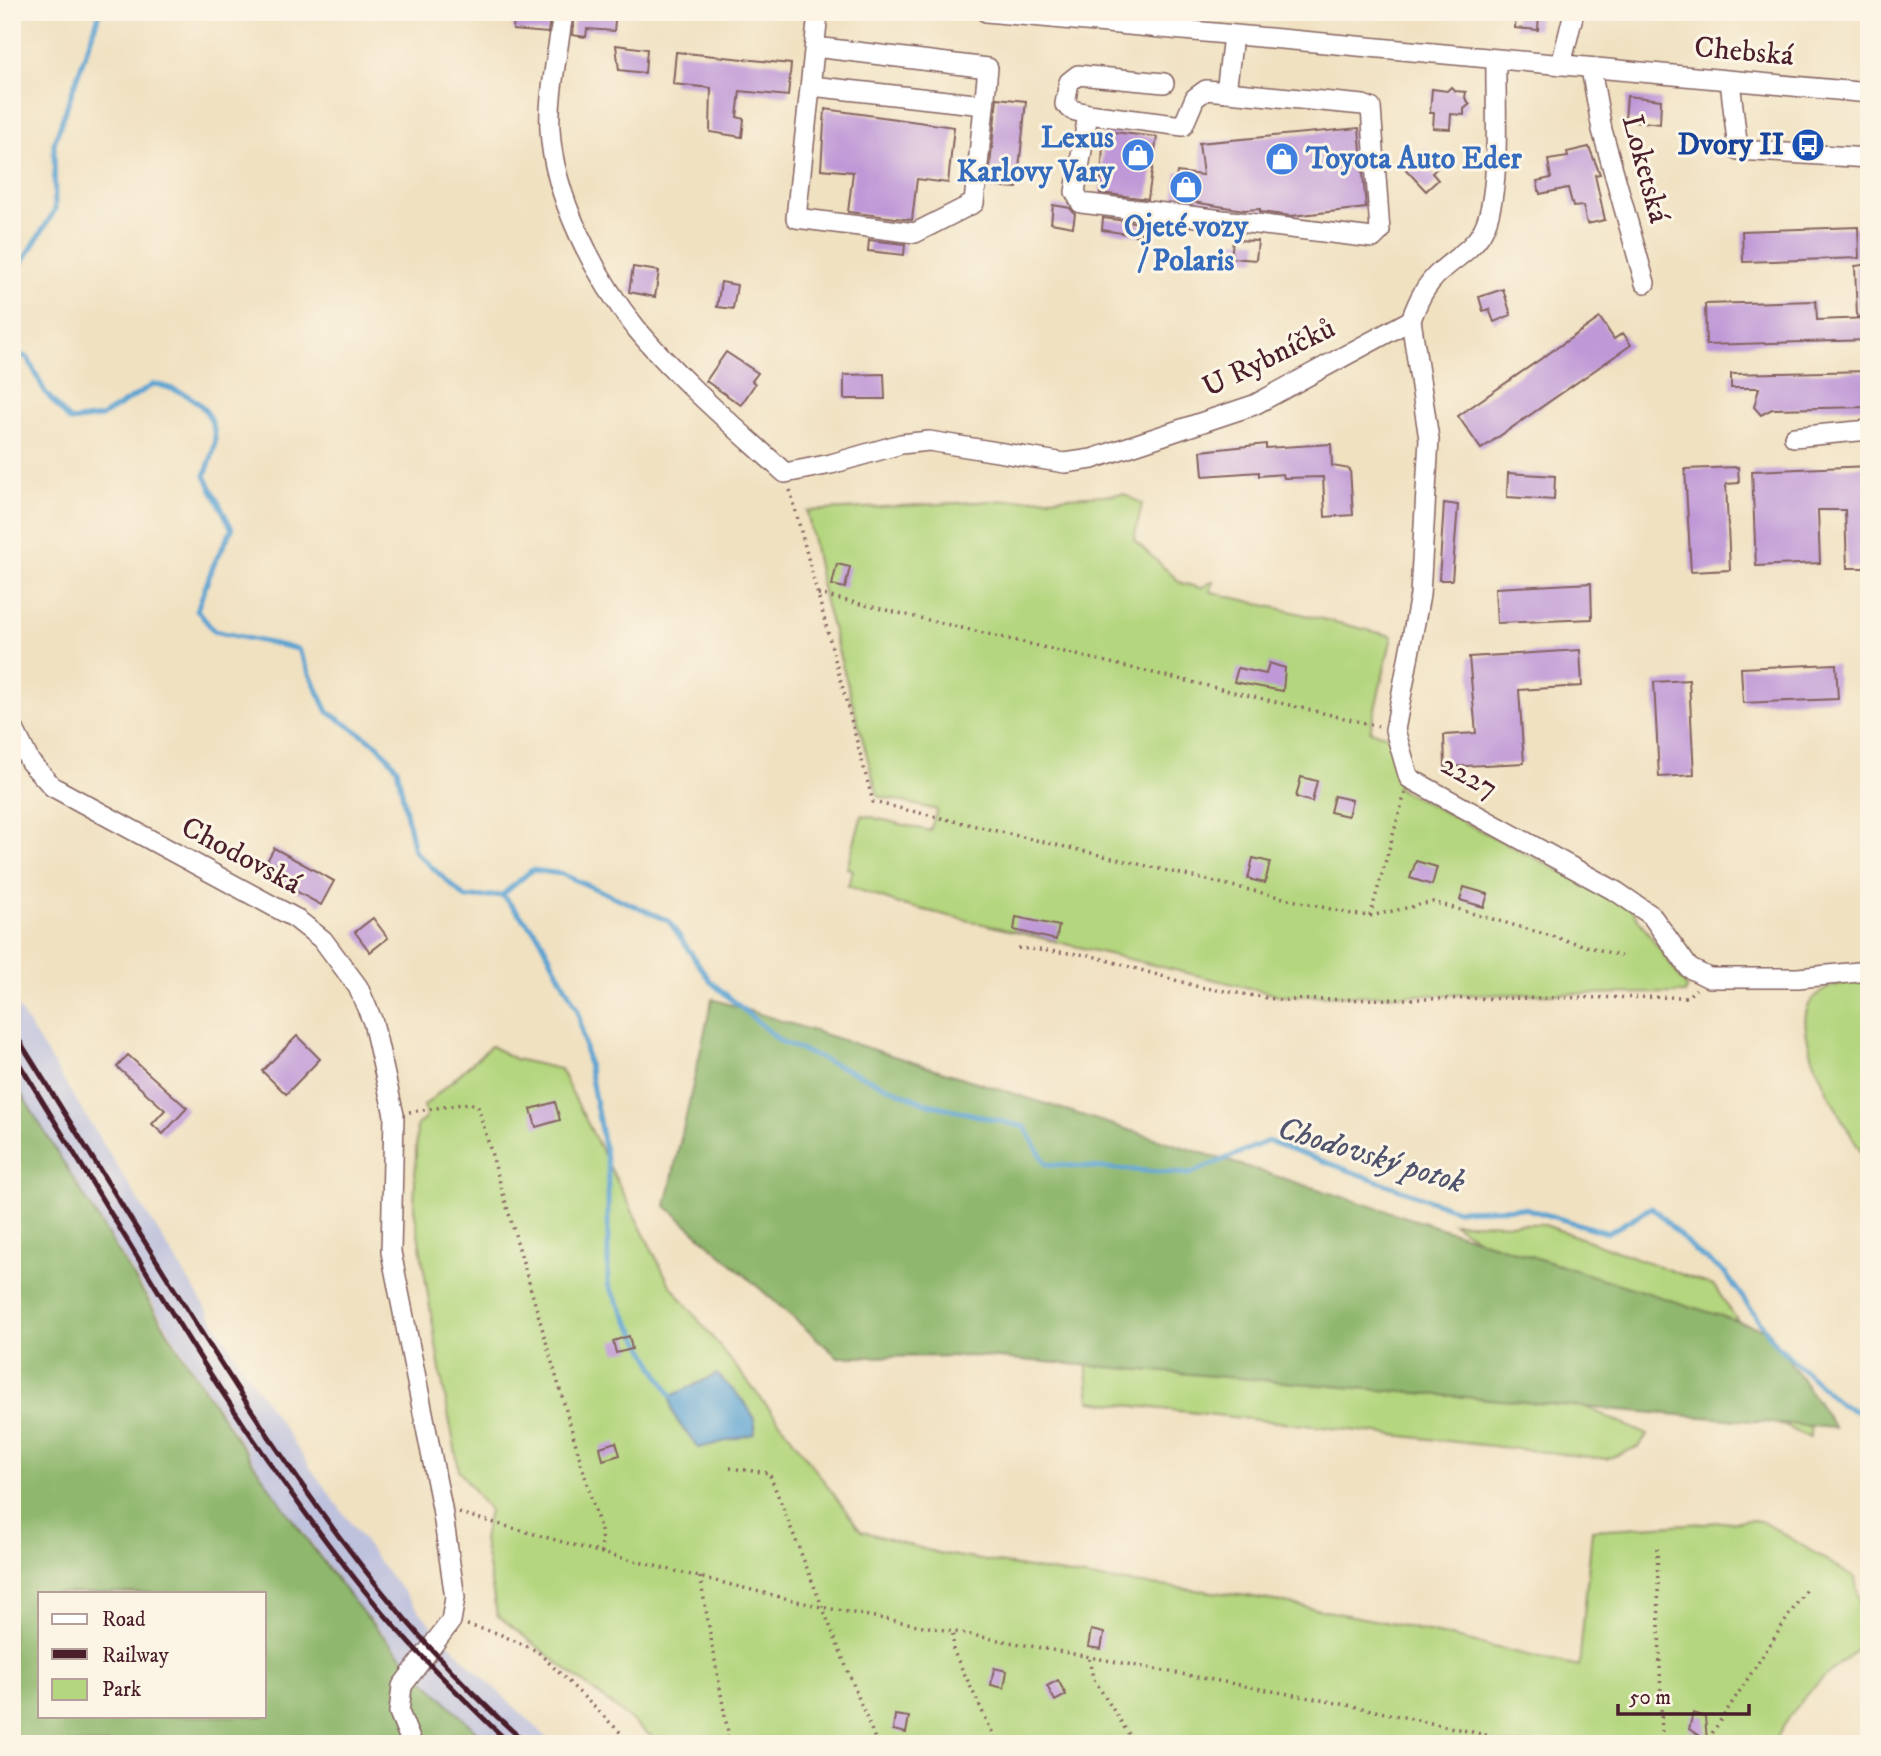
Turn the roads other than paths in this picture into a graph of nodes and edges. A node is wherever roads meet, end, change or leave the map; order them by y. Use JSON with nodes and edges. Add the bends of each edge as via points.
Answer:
{"nodes":[{"id":1,"x":563,"y":12,"type":"edge"},
{"id":2,"x":818,"y":12,"type":"edge"},
{"id":3,"x":986,"y":12,"type":"edge"},
{"id":4,"x":1574,"y":12,"type":"edge"},
{"id":5,"x":1139,"y":19,"type":"edge"},
{"id":6,"x":1233,"y":36,"type":"junction"},
{"id":7,"x":815,"y":47,"type":"junction"},
{"id":8,"x":1496,"y":60,"type":"junction"},
{"id":9,"x":1562,"y":65,"type":"junction"},
{"id":10,"x":1591,"y":69,"type":"junction"},
{"id":11,"x":1730,"y":81,"type":"junction"},
{"id":12,"x":1164,"y":83,"type":"dead end"},
{"id":13,"x":810,"y":86,"type":"junction"},
{"id":14,"x":1226,"y":92,"type":"junction"},
{"id":15,"x":1869,"y":93,"type":"edge"},
{"id":16,"x":984,"y":105,"type":"junction"},
{"id":17,"x":1088,"y":114,"type":"junction"},
{"id":18,"x":1869,"y":159,"type":"edge"},
{"id":19,"x":1645,"y":284,"type":"dead end"},
{"id":20,"x":1410,"y":320,"type":"junction"},
{"id":21,"x":1869,"y":430,"type":"edge"},
{"id":22,"x":1794,"y":437,"type":"dead end"},
{"id":23,"x":12,"y":725,"type":"edge"},
{"id":24,"x":1869,"y":971,"type":"edge"},
{"id":25,"x":412,"y":1744,"type":"edge"}],
"edges":[{"from":1,"to":20,"type":"street","name":"U Rybníčků","via":[[550,128],[562,195],[596,265],[636,327],[785,473],[901,443],[929,441],[1065,463],[1092,459],[1254,405]]},
{"from":2,"to":7,"type":"street"},
{"from":3,"to":5,"type":"street","name":"Chebská"},
{"from":4,"to":9,"type":"street"},
{"from":5,"to":6,"type":"street","name":"Chebská"},
{"from":6,"to":8,"type":"street","name":"Chebská"},
{"from":6,"to":14,"type":"street"},
{"from":7,"to":13,"type":"street"},
{"from":7,"to":16,"type":"street","via":[[988,68]]},
{"from":8,"to":9,"type":"street","name":"Chebská"},
{"from":8,"to":20,"type":"street","via":[[1493,190],[1483,230],[1421,294]]},
{"from":9,"to":10,"type":"street","name":"Chebská"},
{"from":10,"to":11,"type":"street","name":"Chebská"},
{"from":10,"to":19,"type":"street","name":"Loketská","via":[[1602,130]]},
{"from":11,"to":15,"type":"street","name":"Chebská"},
{"from":11,"to":18,"type":"street","via":[[1738,150]]},
{"from":12,"to":17,"type":"street","via":[[1078,75],[1069,82],[1065,104]]},
{"from":13,"to":16,"type":"street"},
{"from":13,"to":16,"type":"street","via":[[796,218],[915,233],[974,203]]},
{"from":14,"to":17,"type":"street","via":[[1199,92],[1186,123],[1177,127]]},
{"from":14,"to":17,"type":"street","via":[[1371,108],[1380,231],[1373,238],[1081,203],[1075,192]]},
{"from":20,"to":24,"type":"street","name":"2227","via":[[1429,439],[1420,595],[1395,730],[1409,778],[1617,892],[1651,915],[1689,968],[1709,978],[1798,978]]},
{"from":21,"to":22,"type":"street"},
{"from":23,"to":25,"type":"street","name":"Chodovská","via":[[30,762],[53,786],[295,918],[323,940],[358,987],[373,1022],[394,1115],[391,1252],[456,1598],[451,1621],[402,1686],[399,1712]]}]}
